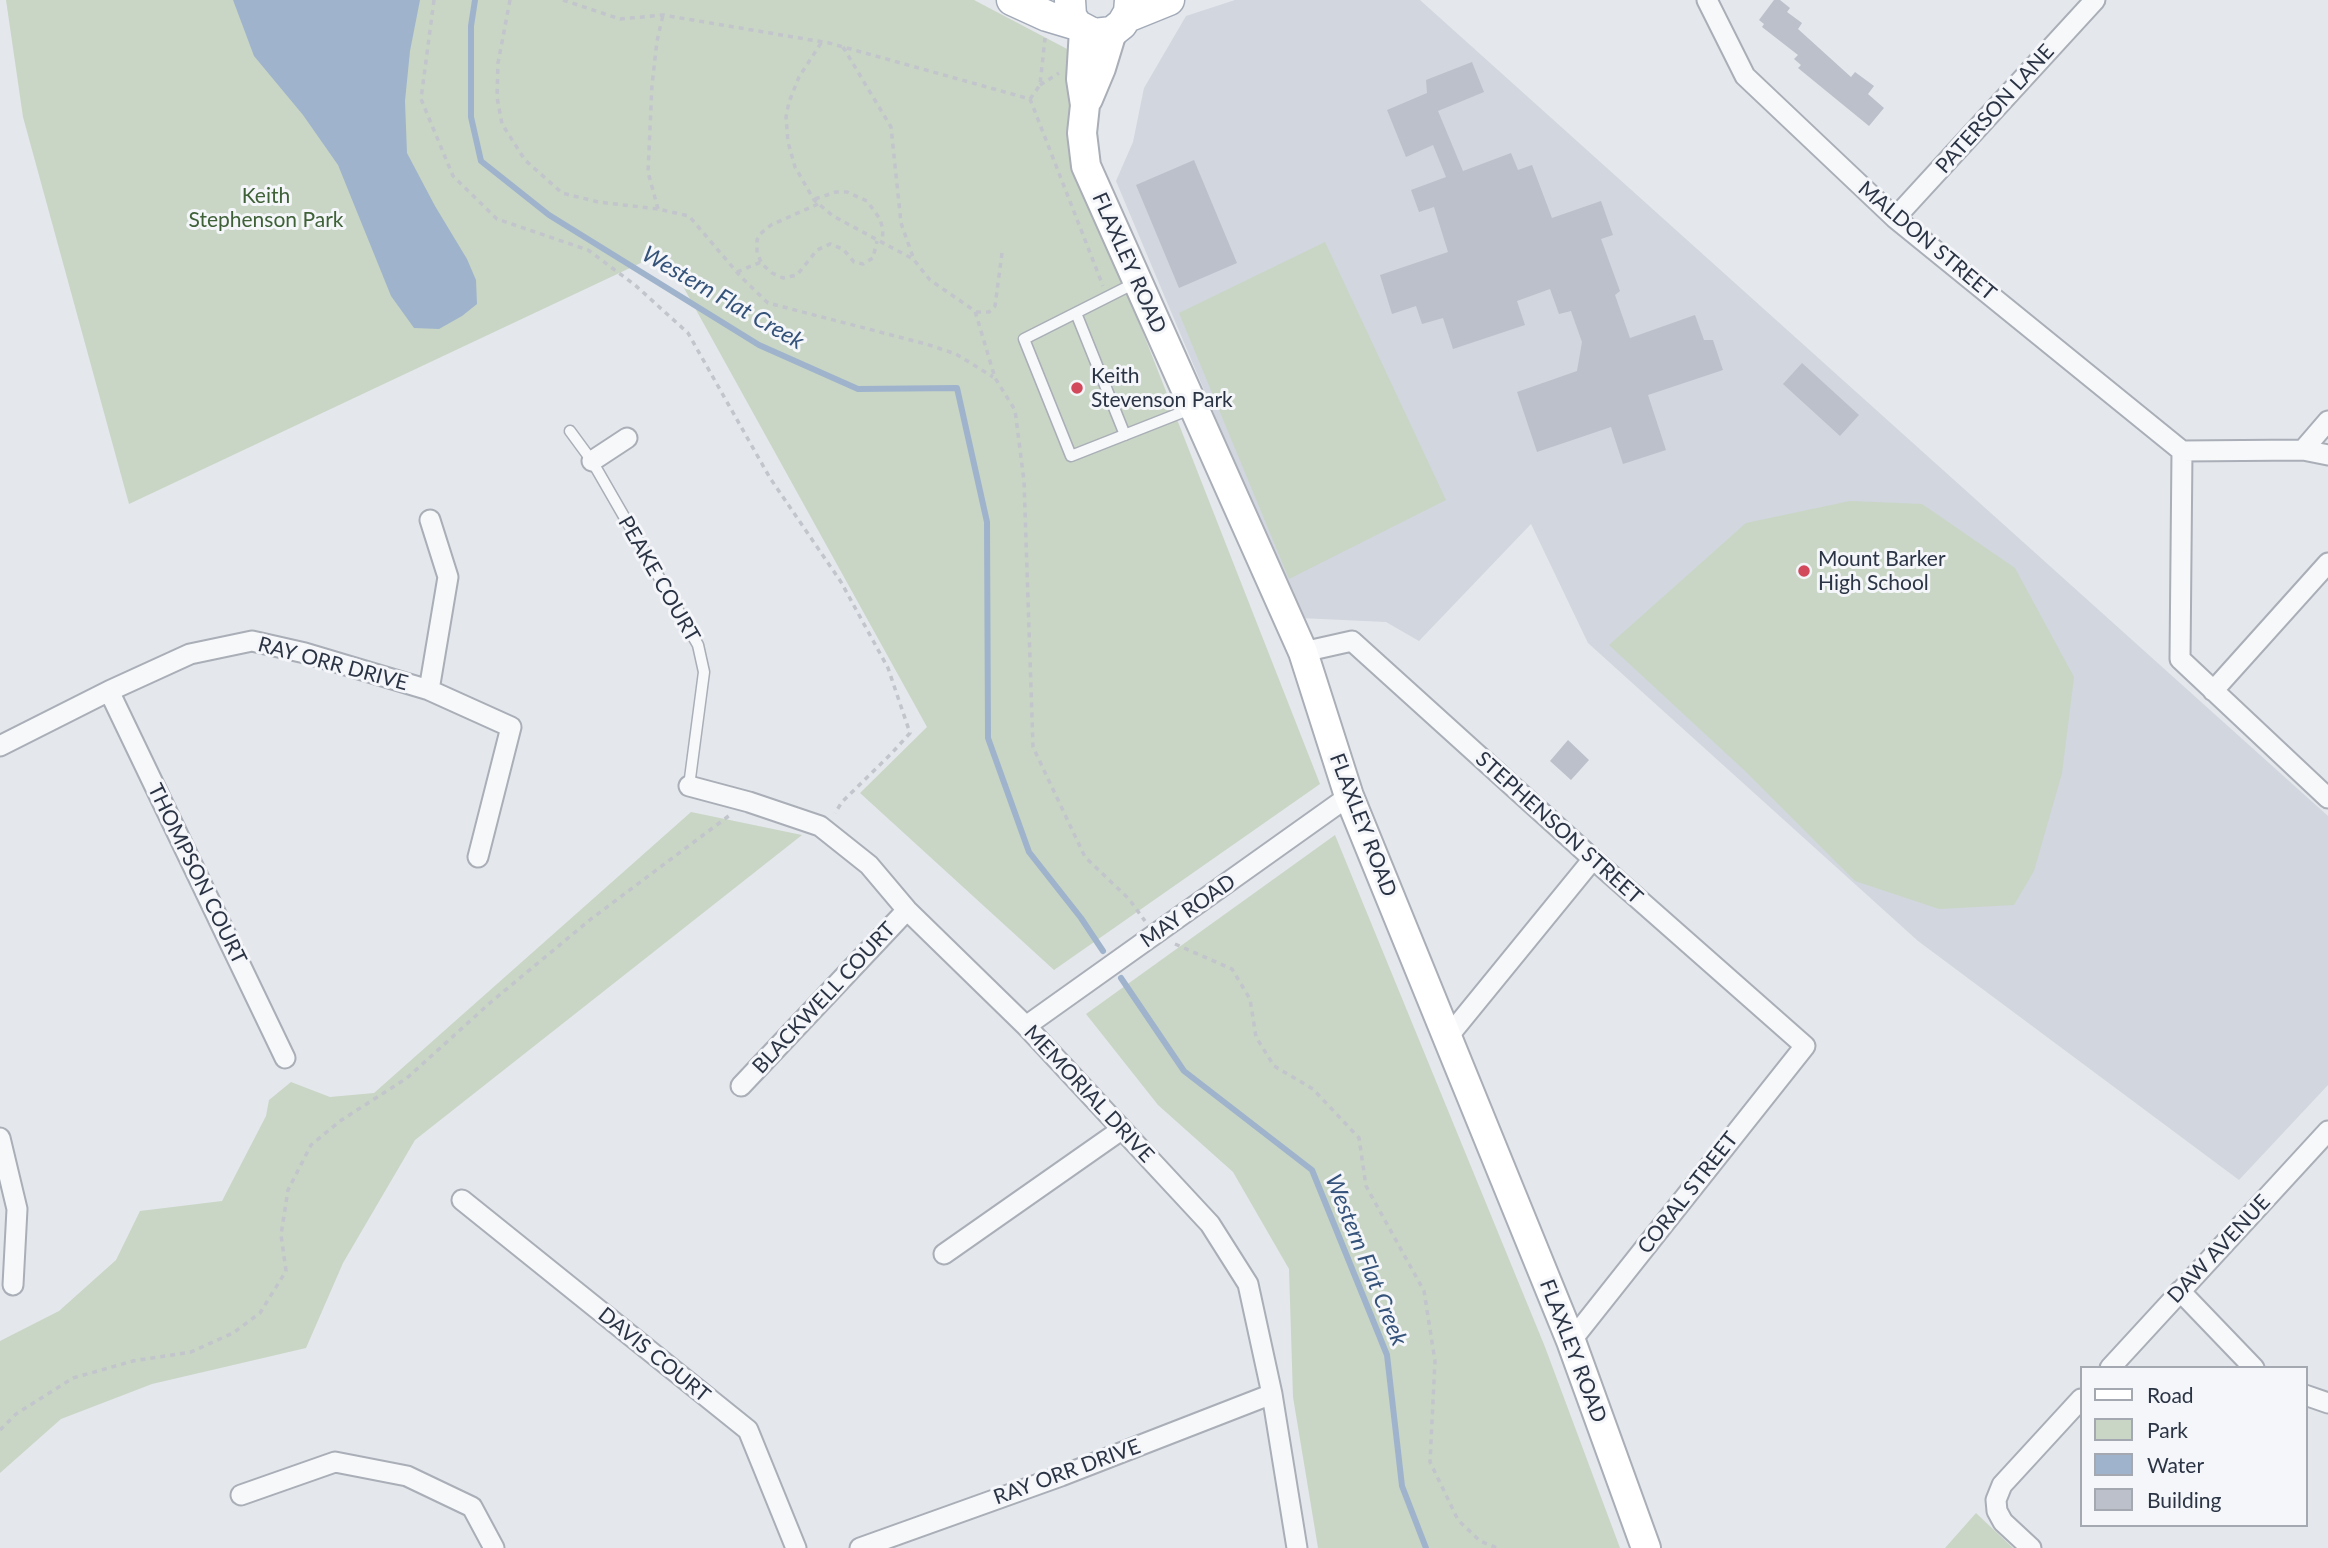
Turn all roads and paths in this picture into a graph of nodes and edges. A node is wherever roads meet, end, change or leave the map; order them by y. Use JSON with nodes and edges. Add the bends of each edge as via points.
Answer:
{"nodes":[{"id":1,"x":434,"y":0,"type":"edge"},
{"id":2,"x":510,"y":0,"type":"edge"},
{"id":3,"x":564,"y":0,"type":"edge"},
{"id":4,"x":1012,"y":0,"type":"edge"},
{"id":5,"x":1170,"y":0,"type":"edge"},
{"id":6,"x":1707,"y":0,"type":"edge"},
{"id":7,"x":2095,"y":0,"type":"edge"},
{"id":8,"x":663,"y":15,"type":"junction"},
{"id":9,"x":1092,"y":17,"type":"edge"},
{"id":10,"x":821,"y":43,"type":"junction"},
{"id":11,"x":844,"y":47,"type":"junction"},
{"id":12,"x":1030,"y":99,"type":"junction"},
{"id":13,"x":816,"y":202,"type":"junction"},
{"id":14,"x":658,"y":209,"type":"junction"},
{"id":15,"x":1895,"y":218,"type":"junction"},
{"id":16,"x":880,"y":242,"type":"junction"},
{"id":17,"x":1002,"y":253,"type":"dead end"},
{"id":18,"x":915,"y":260,"type":"junction"},
{"id":19,"x":761,"y":262,"type":"junction"},
{"id":20,"x":737,"y":272,"type":"junction"},
{"id":21,"x":1138,"y":282,"type":"junction"},
{"id":22,"x":1107,"y":297,"type":"junction"},
{"id":23,"x":975,"y":311,"type":"junction"},
{"id":24,"x":1076,"y":313,"type":"junction"},
{"id":25,"x":995,"y":378,"type":"junction"},
{"id":26,"x":1194,"y":408,"type":"junction"},
{"id":27,"x":2328,"y":421,"type":"edge"},
{"id":28,"x":570,"y":431,"type":"dead end"},
{"id":29,"x":1125,"y":435,"type":"junction"},
{"id":30,"x":627,"y":438,"type":"dead end"},
{"id":31,"x":2303,"y":450,"type":"junction"},
{"id":32,"x":2182,"y":451,"type":"junction"},
{"id":33,"x":2328,"y":455,"type":"edge"},
{"id":34,"x":592,"y":461,"type":"junction"},
{"id":35,"x":430,"y":520,"type":"dead end"},
{"id":36,"x":2328,"y":563,"type":"edge"},
{"id":37,"x":1303,"y":652,"type":"junction"},
{"id":38,"x":429,"y":690,"type":"junction"},
{"id":39,"x":109,"y":691,"type":"junction"},
{"id":40,"x":2213,"y":691,"type":"junction"},
{"id":41,"x":0,"y":746,"type":"edge"},
{"id":42,"x":689,"y":786,"type":"joint"},
{"id":43,"x":1349,"y":796,"type":"junction"},
{"id":44,"x":2328,"y":798,"type":"edge"},
{"id":45,"x":749,"y":802,"type":"junction"},
{"id":46,"x":825,"y":830,"type":"junction"},
{"id":47,"x":478,"y":857,"type":"dead end"},
{"id":48,"x":1592,"y":859,"type":"junction"},
{"id":49,"x":907,"y":910,"type":"junction"},
{"id":50,"x":1154,"y":934,"type":"junction"},
{"id":51,"x":1026,"y":1026,"type":"junction"},
{"id":52,"x":1447,"y":1038,"type":"junction"},
{"id":53,"x":1805,"y":1046,"type":"joint"},
{"id":54,"x":285,"y":1058,"type":"dead end"},
{"id":55,"x":741,"y":1086,"type":"dead end"},
{"id":56,"x":1121,"y":1130,"type":"junction"},
{"id":57,"x":2328,"y":1131,"type":"edge"},
{"id":58,"x":0,"y":1138,"type":"edge"},
{"id":59,"x":462,"y":1200,"type":"dead end"},
{"id":60,"x":944,"y":1254,"type":"dead end"},
{"id":61,"x":13,"y":1285,"type":"dead end"},
{"id":62,"x":2180,"y":1291,"type":"junction"},
{"id":63,"x":1571,"y":1341,"type":"junction"},
{"id":64,"x":2112,"y":1366,"type":"edge"},
{"id":65,"x":2252,"y":1366,"type":"edge"},
{"id":66,"x":1272,"y":1394,"type":"junction"},
{"id":67,"x":2307,"y":1396,"type":"edge"},
{"id":68,"x":2080,"y":1400,"type":"edge"},
{"id":69,"x":2328,"y":1403,"type":"edge"},
{"id":70,"x":0,"y":1430,"type":"edge"},
{"id":71,"x":242,"y":1495,"type":"dead end"},
{"id":72,"x":494,"y":1548,"type":"edge"},
{"id":73,"x":796,"y":1548,"type":"edge"},
{"id":74,"x":860,"y":1548,"type":"edge"},
{"id":75,"x":1297,"y":1548,"type":"edge"},
{"id":76,"x":1497,"y":1548,"type":"edge"},
{"id":77,"x":1646,"y":1548,"type":"edge"},
{"id":78,"x":2031,"y":1548,"type":"edge"}],
"edges":[{"from":1,"to":46,"type":"path","via":[[421,99],[453,176],[497,219],[588,250],[688,333],[770,478],[841,582],[888,668],[910,733],[842,802]]},
{"from":2,"to":14,"type":"path","via":[[498,63],[497,97],[502,124],[525,160],[562,192],[598,202]]},
{"from":3,"to":8,"type":"path","via":[[620,19]]},
{"from":4,"to":9,"type":"main road"},
{"from":5,"to":9,"type":"main road"},
{"from":6,"to":15,"type":"street","name":"MALDON STREET","via":[[1745,76]]},
{"from":7,"to":15,"type":"street","name":"PATERSON LANE"},
{"from":8,"to":10,"type":"path"},
{"from":8,"to":14,"type":"path","via":[[652,85],[648,172]]},
{"from":9,"to":12,"type":"path"},
{"from":9,"to":21,"type":"main road","name":"FLAXLEY ROAD","via":[[1101,68],[1085,105],[1086,166]]},
{"from":10,"to":11,"type":"path"},
{"from":10,"to":13,"type":"path","via":[[793,89],[786,117],[795,167]]},
{"from":11,"to":12,"type":"path"},
{"from":11,"to":18,"type":"path","via":[[891,127],[901,223]]},
{"from":12,"to":22,"type":"path"},
{"from":13,"to":16,"type":"path"},
{"from":13,"to":16,"type":"path","via":[[836,192],[867,201],[880,219]]},
{"from":13,"to":19,"type":"path","via":[[764,229],[756,248]]},
{"from":14,"to":20,"type":"path","via":[[689,216]]},
{"from":15,"to":32,"type":"street","name":"MALDON STREET"},
{"from":16,"to":18,"type":"path"},
{"from":16,"to":19,"type":"path","via":[[869,262],[858,264],[830,244],[817,250],[802,271],[790,278],[777,276]]},
{"from":17,"to":23,"type":"path","via":[[995,306],[989,312]]},
{"from":18,"to":23,"type":"path","via":[[930,279]]},
{"from":19,"to":20,"type":"path"},
{"from":20,"to":25,"type":"path","via":[[768,303],[926,344],[956,354]]},
{"from":21,"to":22,"type":"lane"},
{"from":21,"to":26,"type":"main road","name":"FLAXLEY ROAD"},
{"from":22,"to":24,"type":"lane"},
{"from":23,"to":25,"type":"path"},
{"from":24,"to":29,"type":"lane"},
{"from":24,"to":29,"type":"lane","via":[[1024,339],[1071,456]]},
{"from":25,"to":50,"type":"path","via":[[1015,410],[1024,481],[1033,747],[1085,857],[1129,899]]},
{"from":26,"to":29,"type":"lane"},
{"from":26,"to":37,"type":"main road","name":"FLAXLEY ROAD"},
{"from":27,"to":31,"type":"street"},
{"from":28,"to":34,"type":"lane","name":"PEAKE COURT"},
{"from":30,"to":34,"type":"street"},
{"from":31,"to":32,"type":"street"},
{"from":31,"to":33,"type":"street"},
{"from":32,"to":40,"type":"street","via":[[2180,659]]},
{"from":34,"to":42,"type":"lane","name":"PEAKE COURT","via":[[698,645],[704,672]]},
{"from":35,"to":38,"type":"street","via":[[448,577]]},
{"from":36,"to":40,"type":"street"},
{"from":37,"to":43,"type":"main road","name":"FLAXLEY ROAD"},
{"from":37,"to":48,"type":"street","name":"STEPHENSON STREET","via":[[1352,641]]},
{"from":38,"to":39,"type":"street","name":"RAY ORR DRIVE","via":[[253,641],[190,654]]},
{"from":38,"to":47,"type":"street","name":"RAY ORR DRIVE","via":[[511,727]]},
{"from":39,"to":41,"type":"street","name":"RAY ORR DRIVE"},
{"from":39,"to":54,"type":"street","name":"THOMPSON COURT"},
{"from":40,"to":44,"type":"street"},
{"from":42,"to":45,"type":"street","name":"MEMORIAL DRIVE"},
{"from":43,"to":50,"type":"street","name":"MAY ROAD"},
{"from":43,"to":52,"type":"main road","name":"FLAXLEY ROAD"},
{"from":45,"to":46,"type":"street","name":"MEMORIAL DRIVE"},
{"from":45,"to":70,"type":"path","via":[[591,919],[407,1077],[311,1145],[288,1190],[281,1235],[286,1271],[260,1313],[233,1333],[191,1352],[133,1361],[73,1378],[16,1414]]},
{"from":46,"to":49,"type":"street","name":"MEMORIAL DRIVE","via":[[869,865]]},
{"from":48,"to":52,"type":"street"},
{"from":48,"to":53,"type":"street","name":"STEPHENSON STREET"},
{"from":49,"to":51,"type":"street","name":"MEMORIAL DRIVE"},
{"from":49,"to":55,"type":"street","name":"BLACKWELL COURT"},
{"from":50,"to":51,"type":"street","name":"MAY ROAD"},
{"from":50,"to":76,"type":"path","via":[[1232,968],[1250,999],[1256,1037],[1274,1066],[1313,1089],[1359,1138],[1366,1186],[1424,1291],[1435,1361],[1430,1462],[1458,1520],[1480,1541]]},
{"from":51,"to":56,"type":"street","name":"MEMORIAL DRIVE"},
{"from":52,"to":63,"type":"main road","name":"FLAXLEY ROAD"},
{"from":53,"to":63,"type":"street","name":"CORAL STREET"},
{"from":56,"to":60,"type":"street"},
{"from":56,"to":66,"type":"street","name":"MEMORIAL DRIVE","via":[[1210,1224],[1248,1284]]},
{"from":57,"to":62,"type":"street","name":"DAW AVENUE"},
{"from":58,"to":61,"type":"street","via":[[18,1209]]},
{"from":59,"to":73,"type":"street","name":"DAVIS COURT","via":[[748,1430]]},
{"from":62,"to":64,"type":"street","name":"DAW AVENUE"},
{"from":62,"to":65,"type":"street"},
{"from":63,"to":77,"type":"main road","name":"FLAXLEY ROAD"},
{"from":66,"to":74,"type":"street","name":"RAY ORR DRIVE"},
{"from":66,"to":75,"type":"street","name":"MEMORIAL DRIVE"},
{"from":67,"to":69,"type":"street"},
{"from":68,"to":78,"type":"street","via":[[2002,1485],[1996,1500],[2003,1522]]},
{"from":71,"to":72,"type":"street","via":[[335,1462],[407,1476],[472,1507]]}]}
